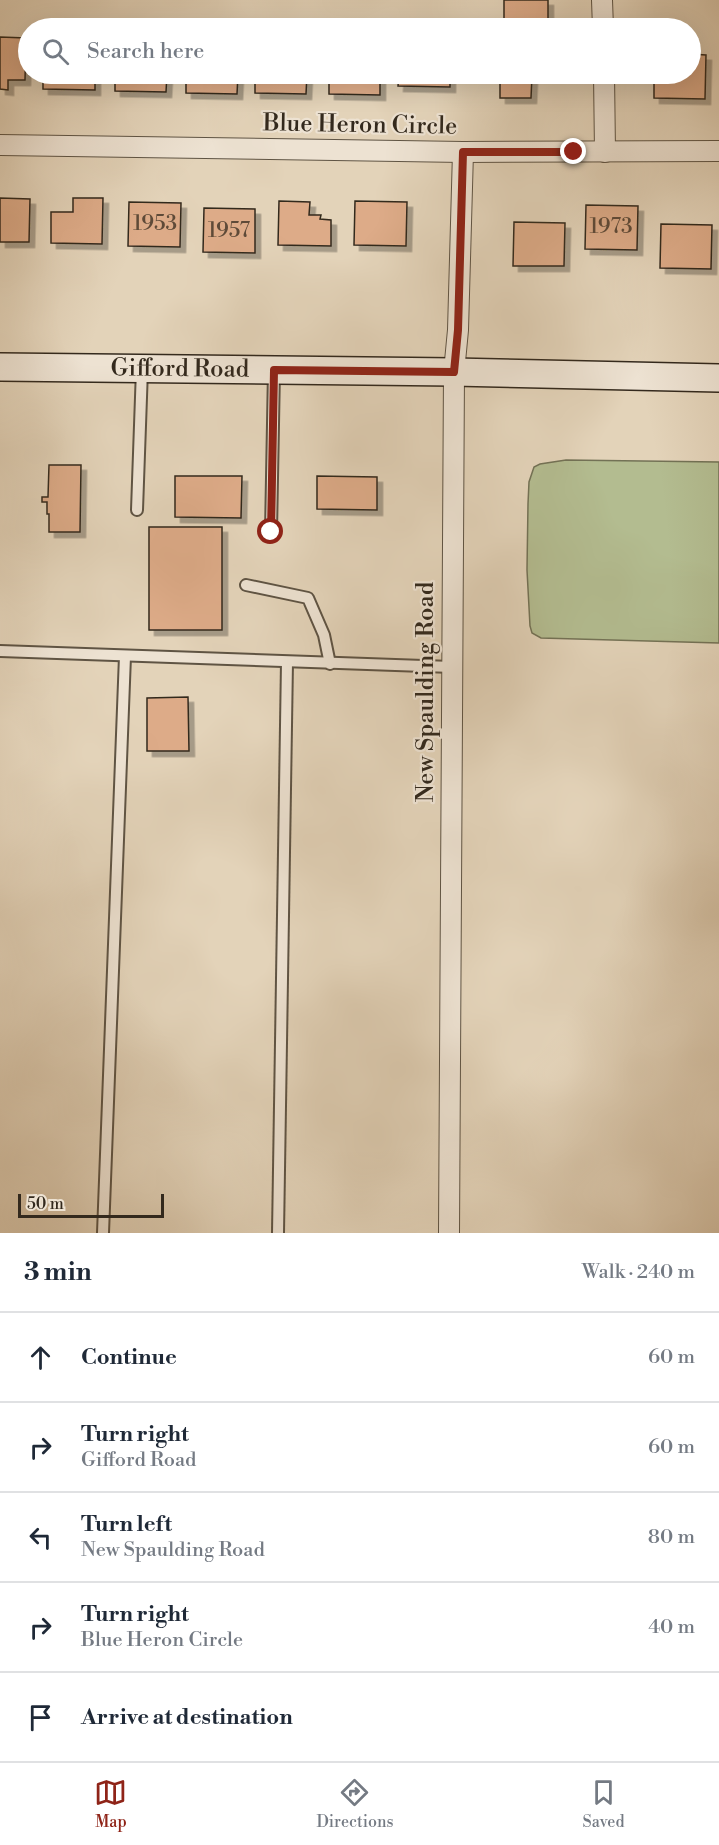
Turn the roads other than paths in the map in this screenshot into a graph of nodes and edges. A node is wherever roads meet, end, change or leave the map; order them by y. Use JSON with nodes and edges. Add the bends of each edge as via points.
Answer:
{"nodes":[{"id":1,"x":602,"y":0,"type":"edge"},
{"id":2,"x":603,"y":18,"type":"edge"},
{"id":3,"x":604,"y":84,"type":"edge"},
{"id":4,"x":0,"y":145,"type":"edge"},
{"id":5,"x":463,"y":152,"type":"junction"},
{"id":6,"x":605,"y":152,"type":"junction"},
{"id":7,"x":719,"y":152,"type":"edge"},
{"id":8,"x":0,"y":367,"type":"edge"},
{"id":9,"x":142,"y":369,"type":"junction"},
{"id":10,"x":274,"y":370,"type":"junction"},
{"id":11,"x":454,"y":372,"type":"junction"},
{"id":12,"x":719,"y":378,"type":"edge"},
{"id":13,"x":137,"y":510,"type":"dead end"},
{"id":14,"x":271,"y":532,"type":"dead end"},
{"id":15,"x":246,"y":585,"type":"dead end"},
{"id":16,"x":0,"y":651,"type":"edge"},
{"id":17,"x":125,"y":656,"type":"junction"},
{"id":18,"x":287,"y":662,"type":"junction"},
{"id":19,"x":330,"y":664,"type":"junction"},
{"id":20,"x":452,"y":667,"type":"junction"},
{"id":21,"x":103,"y":1233,"type":"edge"},
{"id":22,"x":278,"y":1233,"type":"edge"},
{"id":23,"x":449,"y":1233,"type":"edge"}],
"edges":[{"from":1,"to":2,"type":"street"},
{"from":3,"to":6,"type":"street"},
{"from":4,"to":5,"type":"street","name":"Blue Heron Circle"},
{"from":5,"to":6,"type":"street","name":"Blue Heron Circle"},
{"from":5,"to":11,"type":"street","name":"New Spaulding Road"},
{"from":6,"to":7,"type":"street","name":"Blue Heron Circle"},
{"from":8,"to":9,"type":"street","name":"Gifford Road"},
{"from":9,"to":10,"type":"street","name":"Gifford Road"},
{"from":9,"to":13,"type":"lane"},
{"from":10,"to":11,"type":"street","name":"Gifford Road"},
{"from":10,"to":14,"type":"lane"},
{"from":11,"to":12,"type":"street","name":"Gifford Road"},
{"from":11,"to":20,"type":"street","name":"New Spaulding Road"},
{"from":15,"to":19,"type":"lane","via":[[308,598],[324,635]]},
{"from":16,"to":17,"type":"lane"},
{"from":17,"to":18,"type":"lane"},
{"from":17,"to":21,"type":"lane"},
{"from":18,"to":19,"type":"lane"},
{"from":18,"to":22,"type":"lane"},
{"from":19,"to":20,"type":"lane"},
{"from":20,"to":23,"type":"street","name":"New Spaulding Road"}]}
